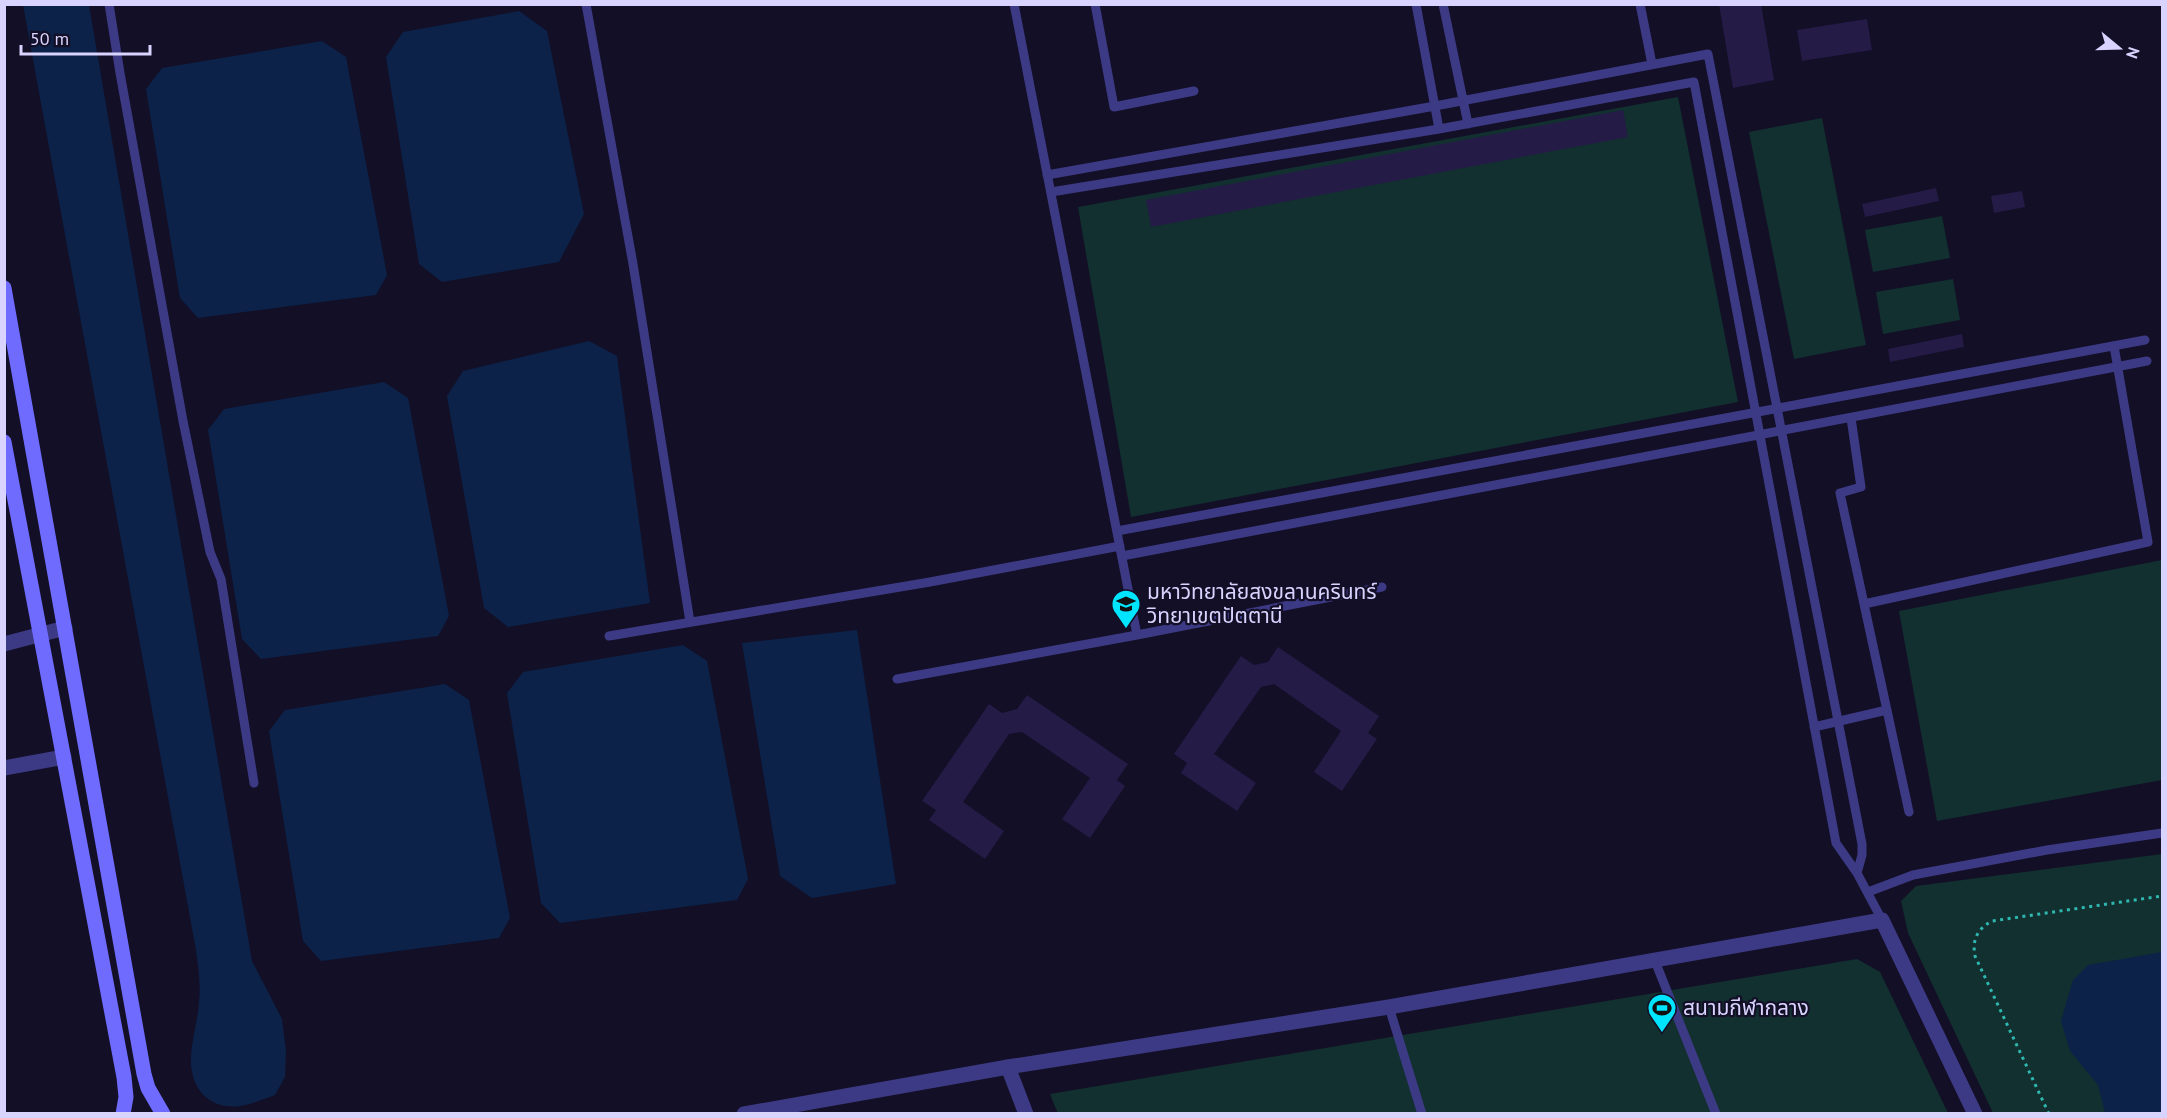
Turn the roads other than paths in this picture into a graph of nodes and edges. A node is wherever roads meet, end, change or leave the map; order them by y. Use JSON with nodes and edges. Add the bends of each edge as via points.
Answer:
{"nodes":[{"id":1,"x":110,"y":4,"type":"edge"},
{"id":2,"x":586,"y":4,"type":"edge"},
{"id":3,"x":1014,"y":4,"type":"edge"},
{"id":4,"x":1095,"y":4,"type":"edge"},
{"id":5,"x":1416,"y":4,"type":"edge"},
{"id":6,"x":1443,"y":4,"type":"edge"},
{"id":7,"x":1640,"y":4,"type":"edge"},
{"id":8,"x":1652,"y":64,"type":"junction"},
{"id":9,"x":1194,"y":91,"type":"dead end"},
{"id":10,"x":1463,"y":100,"type":"junction"},
{"id":11,"x":1435,"y":106,"type":"junction"},
{"id":12,"x":1468,"y":124,"type":"junction"},
{"id":13,"x":1439,"y":129,"type":"junction"},
{"id":14,"x":1047,"y":176,"type":"junction"},
{"id":15,"x":1051,"y":192,"type":"junction"},
{"id":16,"x":1749,"y":265,"type":"junction"},
{"id":17,"x":1729,"y":270,"type":"junction"},
{"id":18,"x":4,"y":288,"type":"edge"},
{"id":19,"x":2145,"y":340,"type":"dead end"},
{"id":20,"x":2114,"y":346,"type":"junction"},
{"id":21,"x":2147,"y":361,"type":"dead end"},
{"id":22,"x":2117,"y":366,"type":"junction"},
{"id":23,"x":1778,"y":409,"type":"junction"},
{"id":24,"x":1756,"y":413,"type":"junction"},
{"id":25,"x":1851,"y":418,"type":"junction"},
{"id":26,"x":1782,"y":431,"type":"junction"},
{"id":27,"x":1760,"y":435,"type":"junction"},
{"id":28,"x":4,"y":442,"type":"edge"},
{"id":29,"x":10,"y":512,"type":"edge"},
{"id":30,"x":1117,"y":531,"type":"junction"},
{"id":31,"x":1120,"y":546,"type":"junction"},
{"id":32,"x":1122,"y":556,"type":"junction"},
{"id":33,"x":1382,"y":587,"type":"dead end"},
{"id":34,"x":1864,"y":604,"type":"junction"},
{"id":35,"x":690,"y":622,"type":"junction"},
{"id":36,"x":65,"y":628,"type":"junction"},
{"id":37,"x":40,"y":635,"type":"junction"},
{"id":38,"x":1137,"y":635,"type":"junction"},
{"id":39,"x":609,"y":636,"type":"dead end"},
{"id":40,"x":4,"y":644,"type":"edge"},
{"id":41,"x":897,"y":680,"type":"dead end"},
{"id":42,"x":1887,"y":710,"type":"junction"},
{"id":43,"x":1838,"y":723,"type":"junction"},
{"id":44,"x":1814,"y":727,"type":"junction"},
{"id":45,"x":64,"y":757,"type":"junction"},
{"id":46,"x":4,"y":768,"type":"edge"},
{"id":47,"x":255,"y":783,"type":"dead end"},
{"id":48,"x":1909,"y":812,"type":"dead end"},
{"id":49,"x":2163,"y":833,"type":"edge"},
{"id":50,"x":1857,"y":873,"type":"junction"},
{"id":51,"x":1868,"y":892,"type":"junction"},
{"id":52,"x":1882,"y":920,"type":"junction"},
{"id":53,"x":1655,"y":961,"type":"junction"},
{"id":54,"x":1389,"y":1007,"type":"junction"},
{"id":55,"x":1008,"y":1067,"type":"junction"},
{"id":56,"x":774,"y":1111,"type":"edge"},
{"id":57,"x":123,"y":1113,"type":"edge"},
{"id":58,"x":163,"y":1113,"type":"edge"},
{"id":59,"x":744,"y":1113,"type":"edge"},
{"id":60,"x":1026,"y":1113,"type":"edge"},
{"id":61,"x":1422,"y":1113,"type":"edge"},
{"id":62,"x":1716,"y":1113,"type":"edge"},
{"id":63,"x":1975,"y":1113,"type":"edge"}],
"edges":[{"from":1,"to":47,"type":"lane","via":[[186,432],[210,552],[221,579]]},
{"from":2,"to":35,"type":"lane","via":[[635,276]]},
{"from":3,"to":14,"type":"lane"},
{"from":4,"to":9,"type":"lane","via":[[1114,107]]},
{"from":5,"to":11,"type":"lane"},
{"from":6,"to":10,"type":"lane"},
{"from":7,"to":8,"type":"lane"},
{"from":8,"to":10,"type":"lane"},
{"from":8,"to":16,"type":"lane","via":[[1708,54]]},
{"from":10,"to":11,"type":"lane"},
{"from":10,"to":12,"type":"lane"},
{"from":11,"to":13,"type":"lane"},
{"from":11,"to":14,"type":"lane"},
{"from":12,"to":13,"type":"lane"},
{"from":12,"to":17,"type":"lane","via":[[1694,82]]},
{"from":13,"to":15,"type":"lane"},
{"from":14,"to":15,"type":"lane"},
{"from":15,"to":30,"type":"lane"},
{"from":16,"to":17,"type":"lane"},
{"from":16,"to":23,"type":"lane"},
{"from":17,"to":24,"type":"lane"},
{"from":18,"to":36,"type":"main road"},
{"from":19,"to":20,"type":"lane"},
{"from":20,"to":22,"type":"lane"},
{"from":20,"to":23,"type":"lane"},
{"from":21,"to":22,"type":"lane"},
{"from":22,"to":25,"type":"lane"},
{"from":22,"to":34,"type":"lane","via":[[2148,542]]},
{"from":23,"to":24,"type":"lane"},
{"from":23,"to":26,"type":"lane"},
{"from":24,"to":27,"type":"lane"},
{"from":24,"to":30,"type":"lane"},
{"from":25,"to":26,"type":"lane"},
{"from":25,"to":34,"type":"lane","via":[[1862,487],[1840,493]]},
{"from":26,"to":27,"type":"lane"},
{"from":26,"to":43,"type":"lane"},
{"from":27,"to":32,"type":"lane"},
{"from":27,"to":44,"type":"lane"},
{"from":28,"to":29,"type":"main road"},
{"from":29,"to":37,"type":"main road"},
{"from":30,"to":31,"type":"lane"},
{"from":31,"to":32,"type":"lane"},
{"from":31,"to":35,"type":"lane"},
{"from":32,"to":38,"type":"lane"},
{"from":33,"to":38,"type":"lane"},
{"from":34,"to":42,"type":"lane"},
{"from":35,"to":39,"type":"lane"},
{"from":36,"to":37,"type":"street"},
{"from":36,"to":58,"type":"main road","via":[[144,1074]]},
{"from":37,"to":40,"type":"street"},
{"from":37,"to":45,"type":"main road"},
{"from":38,"to":41,"type":"lane"},
{"from":42,"to":43,"type":"lane"},
{"from":42,"to":48,"type":"lane"},
{"from":43,"to":44,"type":"lane"},
{"from":43,"to":50,"type":"lane","via":[[1862,844]]},
{"from":44,"to":50,"type":"lane","via":[[1836,843]]},
{"from":45,"to":46,"type":"street"},
{"from":45,"to":57,"type":"main road","via":[[124,1077]]},
{"from":49,"to":51,"type":"lane","via":[[1913,875]]},
{"from":50,"to":51,"type":"lane"},
{"from":51,"to":52,"type":"lane"},
{"from":52,"to":53,"type":"street"},
{"from":52,"to":63,"type":"street"},
{"from":53,"to":54,"type":"street"},
{"from":53,"to":62,"type":"lane"},
{"from":54,"to":55,"type":"street"},
{"from":54,"to":61,"type":"lane"},
{"from":55,"to":56,"type":"street"},
{"from":55,"to":60,"type":"street"},
{"from":56,"to":59,"type":"street"}]}
